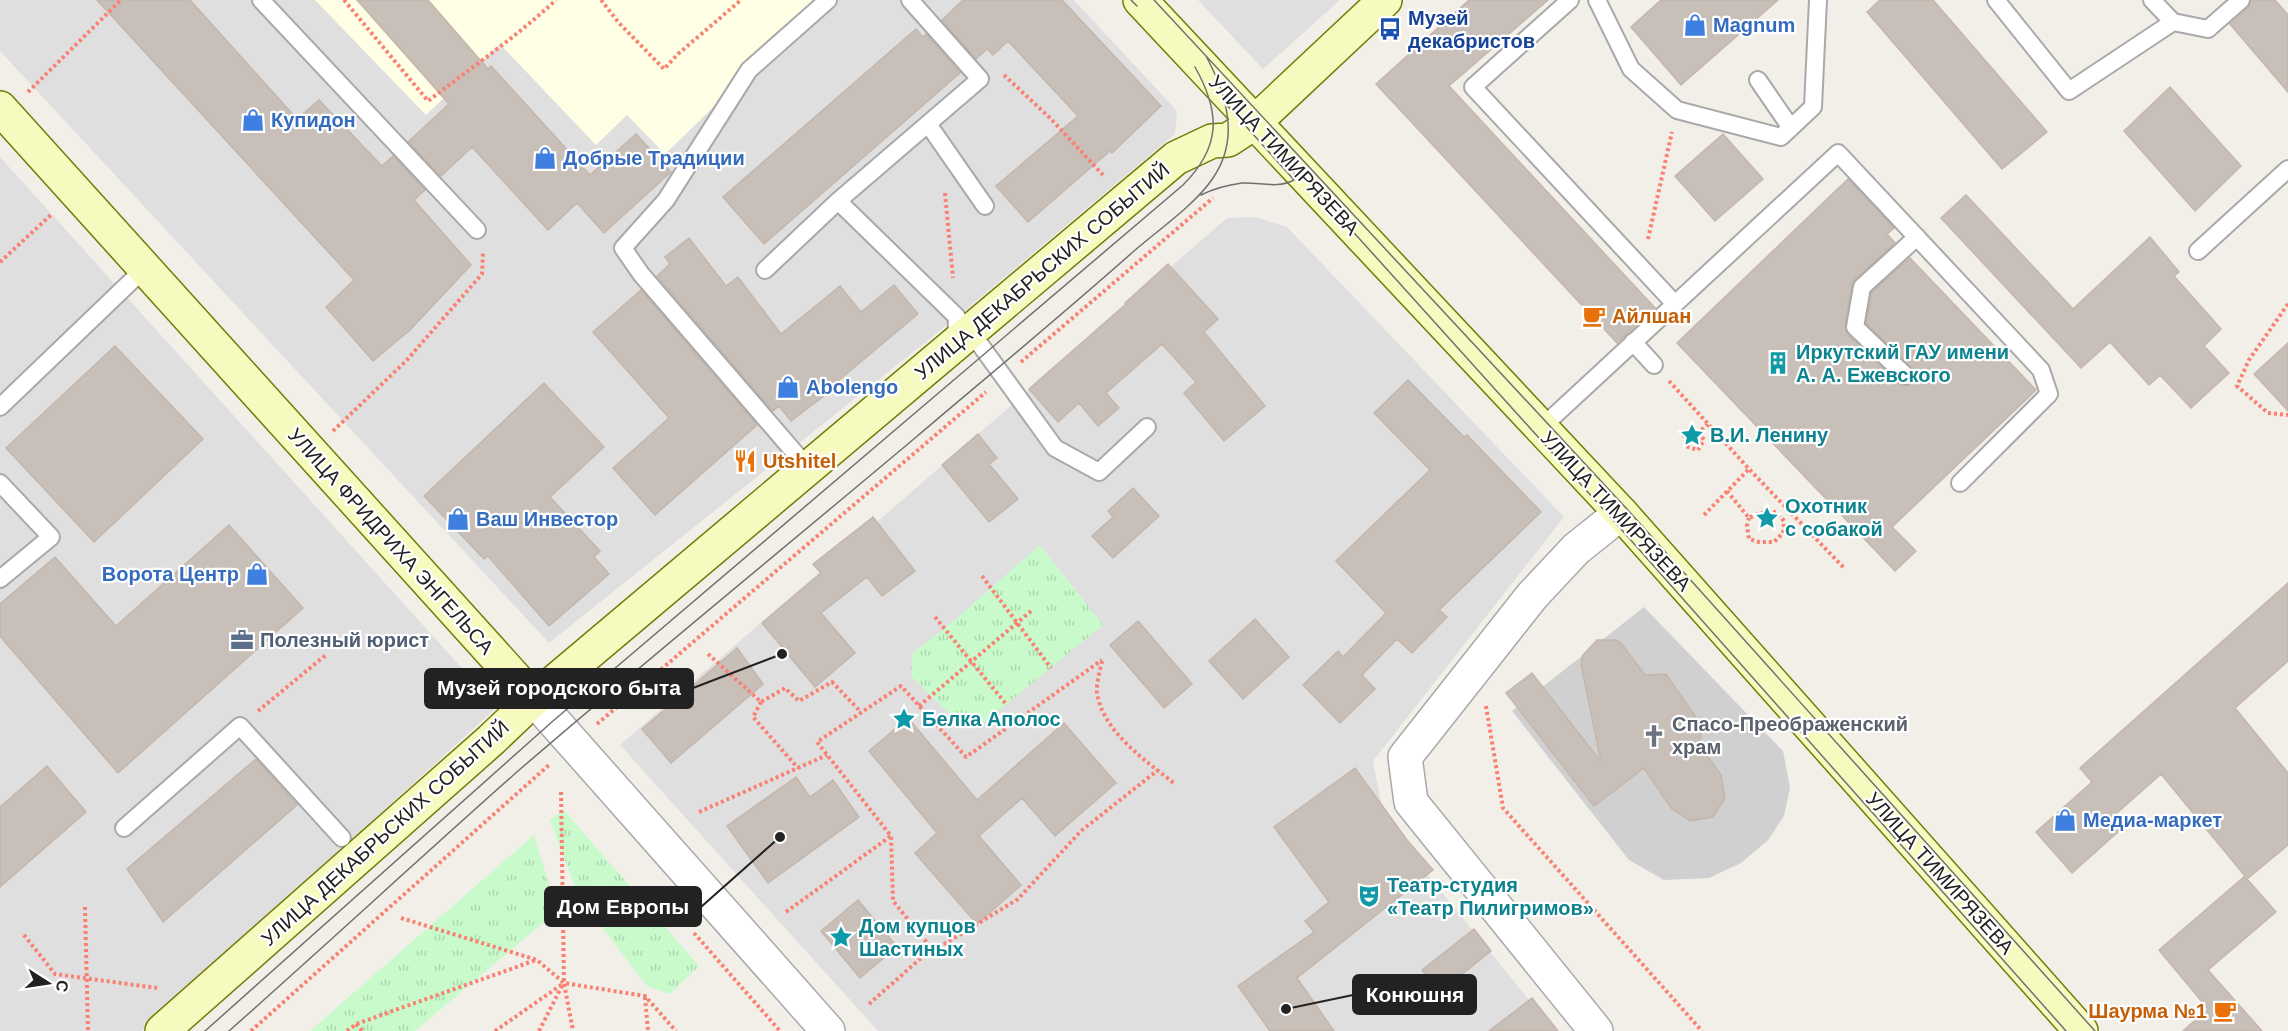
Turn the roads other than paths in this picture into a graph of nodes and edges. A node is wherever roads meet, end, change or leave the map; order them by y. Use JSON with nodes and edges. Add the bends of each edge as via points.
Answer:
{"nodes":[{"id":1,"x":261,"y":0,"type":"edge"},
{"id":2,"x":828,"y":0,"type":"edge"},
{"id":3,"x":910,"y":0,"type":"edge"},
{"id":4,"x":1140,"y":0,"type":"edge"},
{"id":5,"x":1385,"y":0,"type":"edge"},
{"id":6,"x":1570,"y":0,"type":"edge"},
{"id":7,"x":1597,"y":0,"type":"edge"},
{"id":8,"x":1818,"y":0,"type":"edge"},
{"id":9,"x":1996,"y":0,"type":"edge"},
{"id":10,"x":2152,"y":0,"type":"edge"},
{"id":11,"x":2241,"y":0,"type":"edge"},
{"id":12,"x":2173,"y":22,"type":"junction"},
{"id":13,"x":1758,"y":80,"type":"dead end"},
{"id":14,"x":3,"y":111,"type":"edge"},
{"id":15,"x":1254,"y":123,"type":"junction"},
{"id":16,"x":928,"y":124,"type":"junction"},
{"id":17,"x":1791,"y":128,"type":"junction"},
{"id":18,"x":2288,"y":169,"type":"edge"},
{"id":19,"x":838,"y":201,"type":"junction"},
{"id":20,"x":985,"y":206,"type":"dead end"},
{"id":21,"x":477,"y":230,"type":"road end"},
{"id":22,"x":1917,"y":237,"type":"junction"},
{"id":23,"x":2198,"y":251,"type":"dead end"},
{"id":24,"x":145,"y":268,"type":"junction"},
{"id":25,"x":765,"y":270,"type":"dead end"},
{"id":26,"x":1675,"y":304,"type":"junction"},
{"id":27,"x":961,"y":331,"type":"junction"},
{"id":28,"x":1633,"y":342,"type":"junction"},
{"id":29,"x":1654,"y":365,"type":"road end"},
{"id":30,"x":1906,"y":376,"type":"dead end"},
{"id":31,"x":0,"y":407,"type":"edge"},
{"id":32,"x":1147,"y":428,"type":"dead end"},
{"id":33,"x":1541,"y":428,"type":"junction"},
{"id":34,"x":808,"y":468,"type":"junction"},
{"id":35,"x":0,"y":483,"type":"edge"},
{"id":36,"x":1960,"y":483,"type":"dead end"},
{"id":37,"x":1621,"y":513,"type":"junction"},
{"id":38,"x":0,"y":579,"type":"edge"},
{"id":39,"x":534,"y":699,"type":"junction"},
{"id":40,"x":124,"y":828,"type":"dead end"},
{"id":41,"x":342,"y":838,"type":"dead end"},
{"id":42,"x":162,"y":1031,"type":"edge"},
{"id":43,"x":828,"y":1031,"type":"edge"},
{"id":44,"x":1596,"y":1031,"type":"edge"},
{"id":45,"x":2081,"y":1031,"type":"edge"}],
"edges":[{"from":1,"to":21,"type":"lane"},
{"from":2,"to":34,"type":"lane","via":[[749,70],[666,200],[623,248],[640,274]]},
{"from":3,"to":16,"type":"lane","via":[[980,79]]},
{"from":4,"to":15,"type":"street","name":"УЛИЦА ТИМИРЯЗЕВА"},
{"from":5,"to":15,"type":"street","name":"УЛИЦА ДЕКАБРЬСКИХ СОБЫТИЙ"},
{"from":6,"to":26,"type":"lane","via":[[1473,87]]},
{"from":7,"to":17,"type":"lane","via":[[1631,69],[1677,110],[1781,137]]},
{"from":8,"to":17,"type":"lane","via":[[1813,107]]},
{"from":9,"to":12,"type":"lane","via":[[2069,91]]},
{"from":10,"to":12,"type":"lane"},
{"from":11,"to":12,"type":"lane","via":[[2208,29]]},
{"from":13,"to":17,"type":"lane"},
{"from":14,"to":24,"type":"street","name":"УЛИЦА ФРИДРИХА ЭНГЕЛЬСА"},
{"from":15,"to":27,"type":"street","name":"УЛИЦА ДЕКАБРЬСКИХ СОБЫТИЙ","via":[[1228,140],[1212,141],[1176,158]]},
{"from":15,"to":33,"type":"street","name":"УЛИЦА ТИМИРЯЗЕВА"},
{"from":16,"to":19,"type":"lane"},
{"from":16,"to":20,"type":"lane"},
{"from":18,"to":23,"type":"lane"},
{"from":19,"to":25,"type":"lane"},
{"from":19,"to":27,"type":"lane"},
{"from":22,"to":26,"type":"lane","via":[[1838,153]]},
{"from":22,"to":30,"type":"lane","via":[[1862,287],[1855,327]]},
{"from":22,"to":36,"type":"lane","via":[[2041,370],[2049,394]]},
{"from":24,"to":31,"type":"lane"},
{"from":24,"to":39,"type":"street","name":"УЛИЦА ФРИДРИХА ЭНГЕЛЬСА"},
{"from":26,"to":28,"type":"lane"},
{"from":27,"to":32,"type":"lane","via":[[1004,377],[1055,448],[1099,471]]},
{"from":27,"to":34,"type":"street","name":"УЛИЦА ДЕКАБРЬСКИХ СОБЫТИЙ"},
{"from":28,"to":29,"type":"lane"},
{"from":28,"to":33,"type":"lane"},
{"from":33,"to":37,"type":"street","name":"УЛИЦА ТИМИРЯЗЕВА"},
{"from":34,"to":39,"type":"street","name":"УЛИЦА ДЕКАБРЬСКИХ СОБЫТИЙ"},
{"from":35,"to":38,"type":"lane","via":[[51,537]]},
{"from":37,"to":44,"type":"street","via":[[1576,549],[1532,596],[1406,757],[1411,802]]},
{"from":37,"to":45,"type":"street","name":"УЛИЦА ТИМИРЯЗЕВА"},
{"from":39,"to":42,"type":"street","name":"УЛИЦА ДЕКАБРЬСКИХ СОБЫТИЙ"},
{"from":39,"to":43,"type":"street","name":"УЛИЦА ФРИДРИХА ЭНГЕЛЬСА"},
{"from":40,"to":41,"type":"lane","via":[[240,726]]}]}
